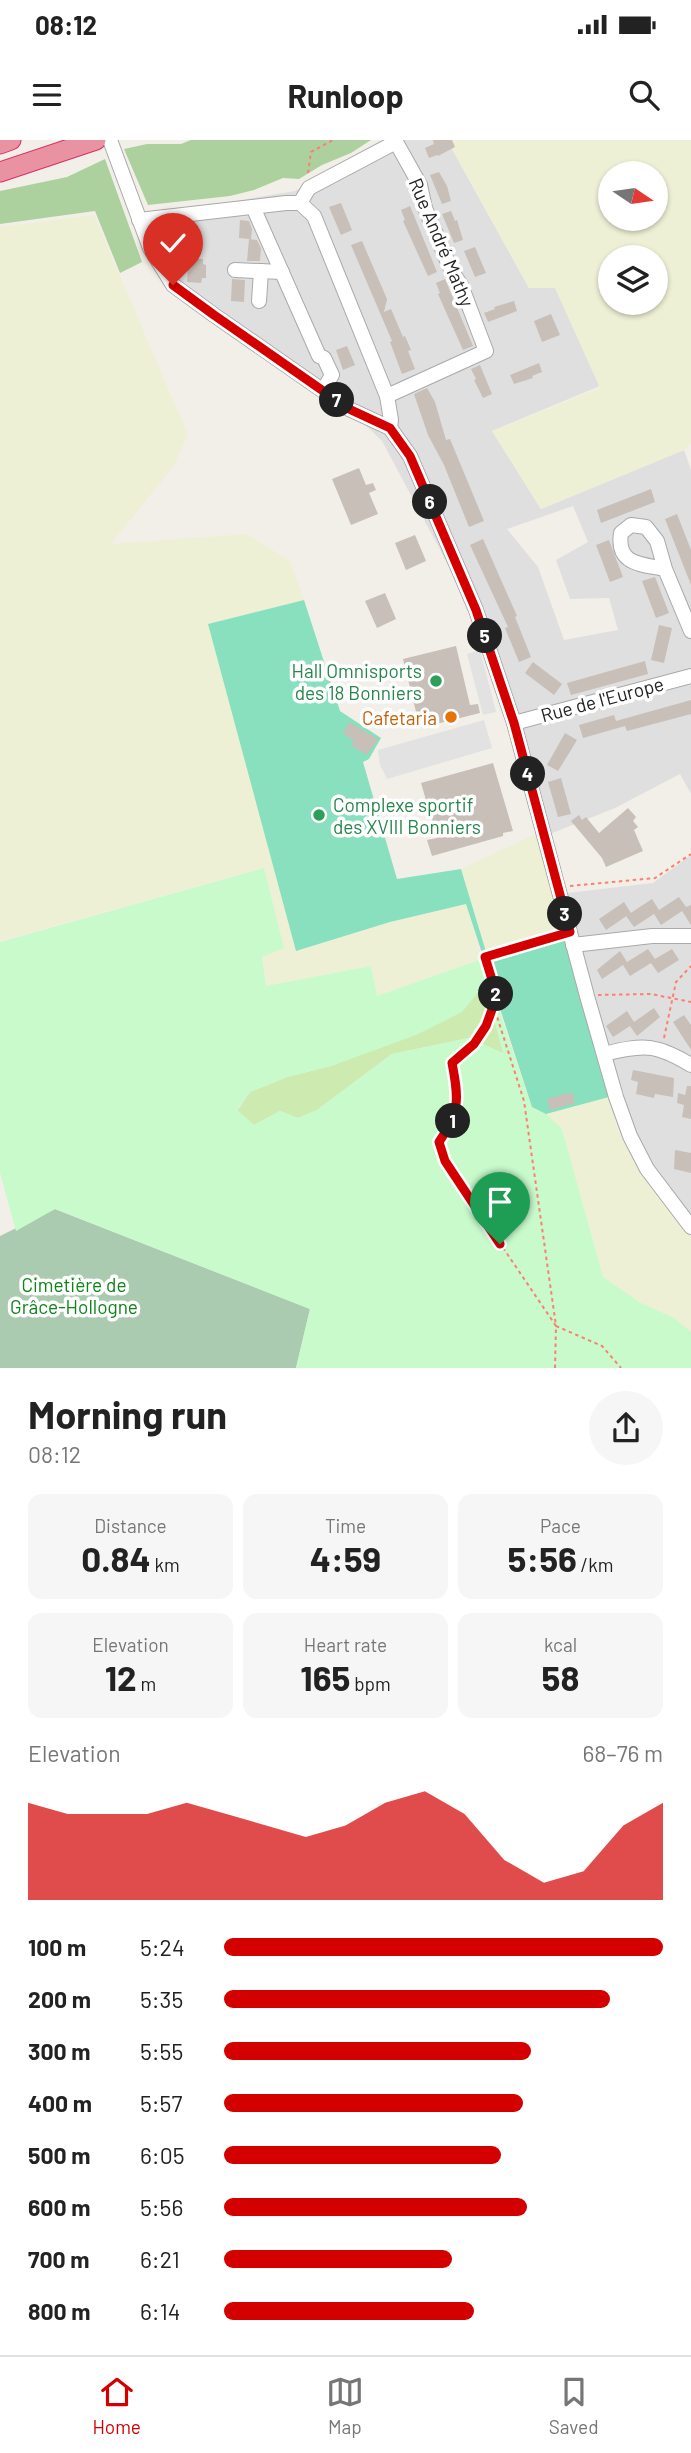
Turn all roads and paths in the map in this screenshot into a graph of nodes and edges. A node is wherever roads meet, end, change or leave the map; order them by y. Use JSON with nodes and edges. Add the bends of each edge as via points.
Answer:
{"nodes":[{"id":1,"x":11,"y":140,"type":"edge"},
{"id":2,"x":96,"y":140,"type":"edge"},
{"id":3,"x":110,"y":140,"type":"edge"},
{"id":4,"x":333,"y":140,"type":"edge"},
{"id":5,"x":0,"y":144,"type":"edge"},
{"id":6,"x":0,"y":172,"type":"edge"},
{"id":7,"x":309,"y":188,"type":"junction"},
{"id":8,"x":300,"y":203,"type":"junction"},
{"id":9,"x":253,"y":206,"type":"junction"},
{"id":10,"x":139,"y":220,"type":"junction"},
{"id":11,"x":235,"y":270,"type":"dead end"},
{"id":12,"x":261,"y":271,"type":"junction"},
{"id":13,"x":282,"y":272,"type":"junction"},
{"id":14,"x":259,"y":302,"type":"dead end"},
{"id":15,"x":323,"y":390,"type":"junction"},
{"id":16,"x":387,"y":396,"type":"junction"},
{"id":17,"x":390,"y":428,"type":"junction"},
{"id":18,"x":666,"y":569,"type":"dead end"},
{"id":19,"x":691,"y":631,"type":"edge"},
{"id":20,"x":691,"y":676,"type":"edge"},
{"id":21,"x":514,"y":723,"type":"junction"},
{"id":22,"x":691,"y":854,"type":"edge"},
{"id":23,"x":557,"y":887,"type":"junction"},
{"id":24,"x":691,"y":936,"type":"edge"},
{"id":25,"x":572,"y":939,"type":"junction"},
{"id":26,"x":691,"y":967,"type":"edge"},
{"id":27,"x":587,"y":996,"type":"junction"},
{"id":28,"x":673,"y":998,"type":"junction"},
{"id":29,"x":691,"y":1002,"type":"edge"},
{"id":30,"x":493,"y":1003,"type":"junction"},
{"id":31,"x":660,"y":1049,"type":"junction"},
{"id":32,"x":604,"y":1054,"type":"junction"},
{"id":33,"x":691,"y":1065,"type":"edge"},
{"id":34,"x":691,"y":1227,"type":"edge"},
{"id":35,"x":556,"y":1326,"type":"junction"},
{"id":36,"x":555,"y":1368,"type":"edge"},
{"id":37,"x":621,"y":1368,"type":"edge"}],
"edges":[{"from":1,"to":5,"type":"highway"},
{"from":2,"to":6,"type":"highway"},
{"from":3,"to":10,"type":"street"},
{"from":4,"to":7,"type":"path","via":[[311,152]]},
{"from":7,"to":8,"type":"street"},
{"from":7,"to":16,"type":"street","name":"Rue André Mathy","via":[[396,142],[420,185],[425,208],[483,339],[486,351]]},
{"from":8,"to":9,"type":"street"},
{"from":8,"to":16,"type":"street","via":[[314,216]]},
{"from":9,"to":10,"type":"street"},
{"from":9,"to":13,"type":"street"},
{"from":10,"to":15,"type":"street","via":[[173,285]]},
{"from":11,"to":12,"type":"street"},
{"from":12,"to":13,"type":"street"},
{"from":12,"to":14,"type":"street"},
{"from":13,"to":15,"type":"street","via":[[332,375]]},
{"from":15,"to":17,"type":"street","via":[[349,409]]},
{"from":16,"to":17,"type":"street"},
{"from":17,"to":21,"type":"street","via":[[410,456],[472,601]]},
{"from":18,"to":19,"type":"street"},
{"from":20,"to":21,"type":"street","name":"Rue de l'Europe"},
{"from":21,"to":23,"type":"street"},
{"from":22,"to":23,"type":"path","via":[[655,878]]},
{"from":23,"to":25,"type":"street"},
{"from":24,"to":25,"type":"street"},
{"from":25,"to":27,"type":"street"},
{"from":25,"to":30,"type":"path","via":[[485,957],[497,996]]},
{"from":26,"to":28,"type":"path","via":[[676,982]]},
{"from":27,"to":28,"type":"path"},
{"from":27,"to":32,"type":"street"},
{"from":28,"to":29,"type":"path"},
{"from":28,"to":31,"type":"path"},
{"from":30,"to":35,"type":"path","via":[[524,1101]]},
{"from":30,"to":35,"type":"path","via":[[481,1035],[452,1063],[458,1092],[454,1121],[439,1142],[445,1161]]},
{"from":31,"to":32,"type":"street"},
{"from":31,"to":33,"type":"street"},
{"from":32,"to":34,"type":"street","via":[[638,1154]]},
{"from":35,"to":36,"type":"path"},
{"from":35,"to":37,"type":"path","via":[[603,1346]]}]}
